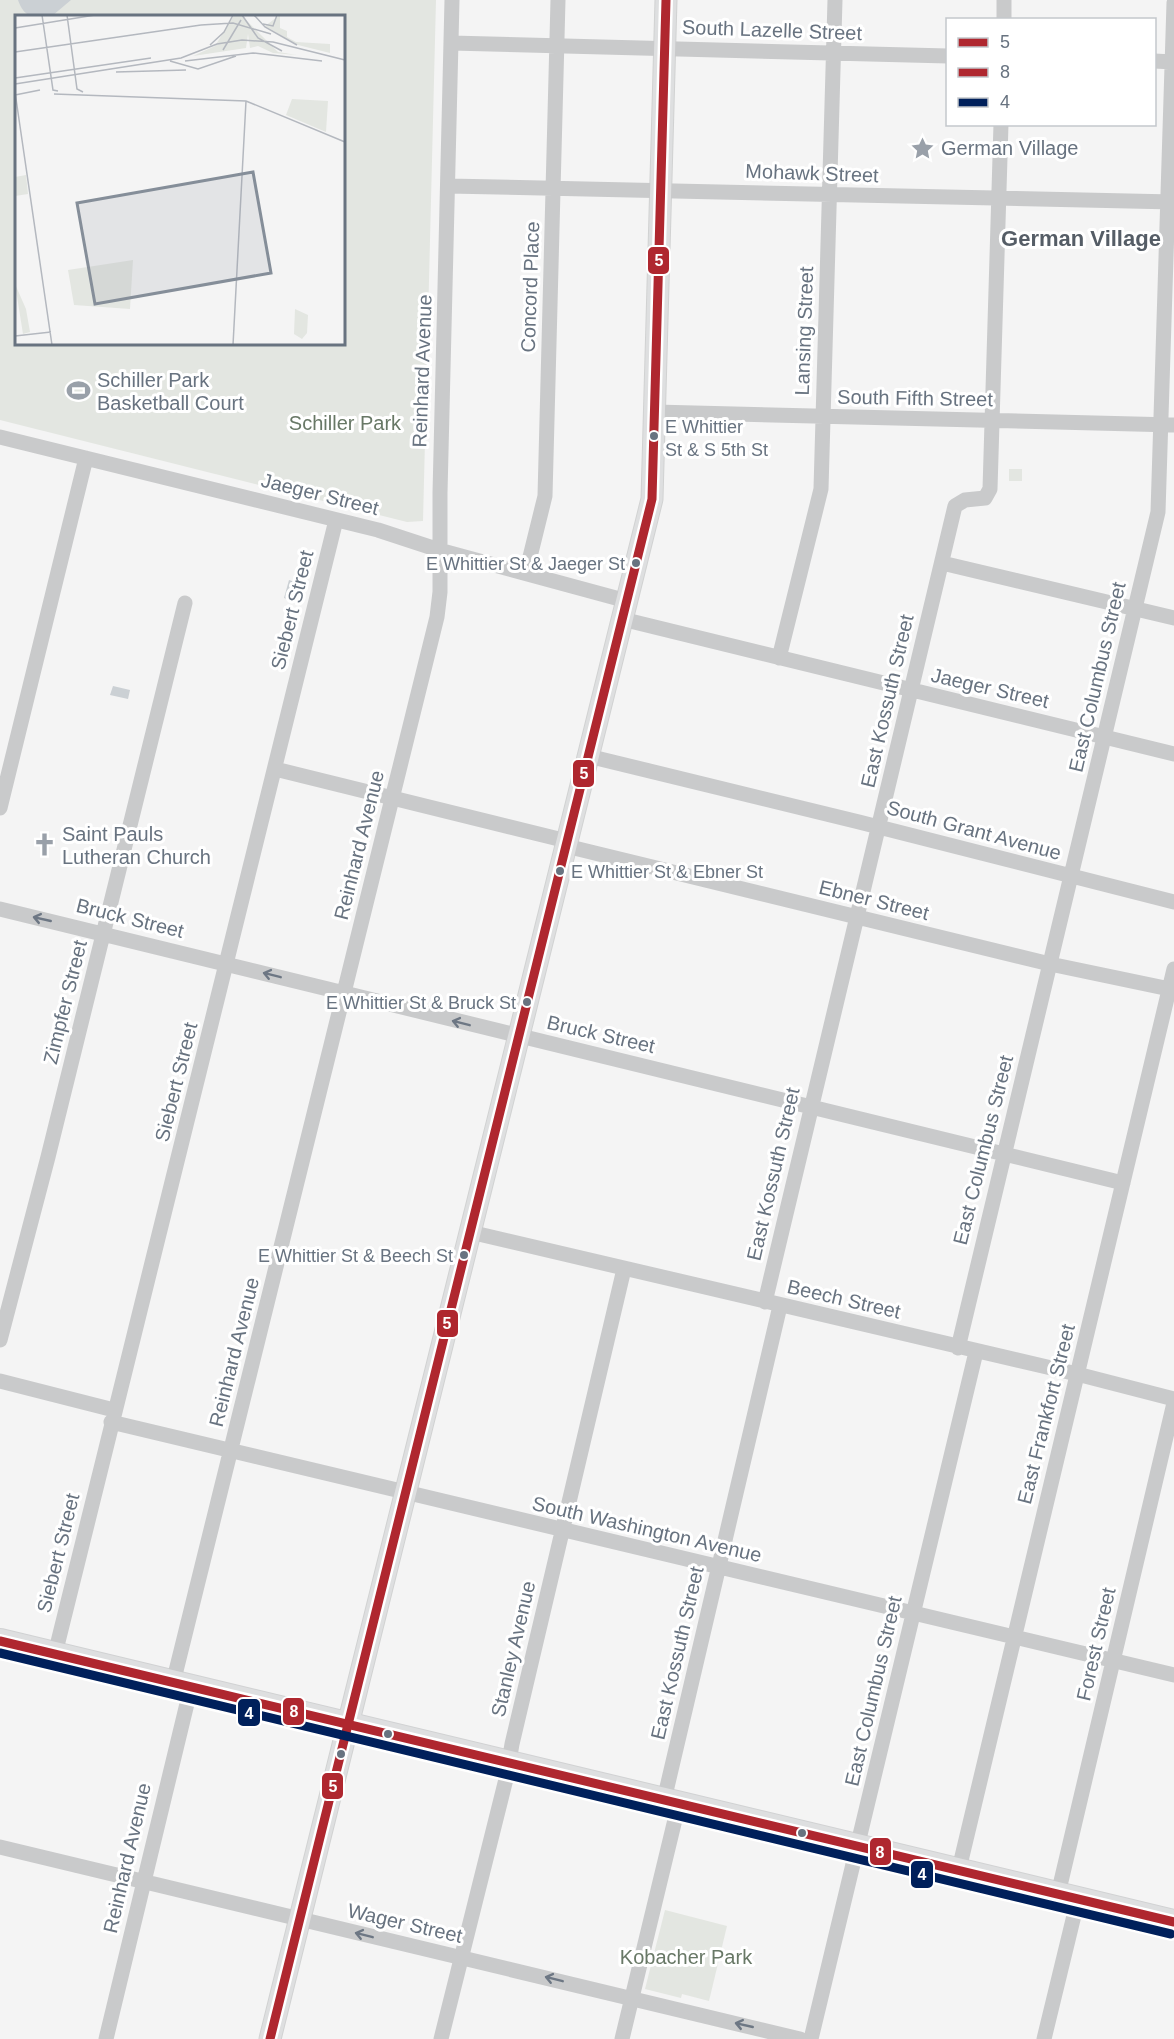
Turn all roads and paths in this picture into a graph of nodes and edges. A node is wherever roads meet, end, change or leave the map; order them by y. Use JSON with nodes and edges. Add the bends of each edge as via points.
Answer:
{"nodes":[{"id":1,"x":452,"y":0,"type":"edge"},
{"id":2,"x":558,"y":0,"type":"edge"},
{"id":3,"x":666,"y":0,"type":"edge"},
{"id":4,"x":835,"y":0,"type":"edge"},
{"id":5,"x":1004,"y":0,"type":"edge"},
{"id":6,"x":1174,"y":3,"type":"edge"},
{"id":7,"x":1004,"y":18,"type":"edge"},
{"id":8,"x":451,"y":44,"type":"junction"},
{"id":9,"x":557,"y":46,"type":"junction"},
{"id":10,"x":665,"y":48,"type":"junction"},
{"id":11,"x":834,"y":53,"type":"junction"},
{"id":12,"x":946,"y":56,"type":"edge"},
{"id":13,"x":1156,"y":62,"type":"edge"},
{"id":14,"x":1173,"y":62,"type":"edge"},
{"id":15,"x":1001,"y":126,"type":"edge"},
{"id":16,"x":448,"y":186,"type":"junction"},
{"id":17,"x":554,"y":188,"type":"junction"},
{"id":18,"x":661,"y":190,"type":"junction"},
{"id":19,"x":830,"y":194,"type":"junction"},
{"id":20,"x":999,"y":198,"type":"junction"},
{"id":21,"x":1171,"y":202,"type":"edge"},
{"id":22,"x":655,"y":412,"type":"junction"},
{"id":23,"x":823,"y":417,"type":"junction"},
{"id":24,"x":993,"y":421,"type":"junction"},
{"id":25,"x":1168,"y":425,"type":"edge"},
{"id":26,"x":0,"y":437,"type":"edge"},
{"id":27,"x":86,"y":458,"type":"junction"},
{"id":28,"x":336,"y":520,"type":"junction"},
{"id":29,"x":439,"y":550,"type":"junction"},
{"id":30,"x":942,"y":563,"type":"junction"},
{"id":31,"x":526,"y":573,"type":"junction"},
{"id":32,"x":185,"y":603,"type":"dead end"},
{"id":33,"x":1135,"y":609,"type":"junction"},
{"id":34,"x":625,"y":610,"type":"junction"},
{"id":35,"x":1174,"y":618,"type":"edge"},
{"id":36,"x":779,"y":658,"type":"junction"},
{"id":37,"x":911,"y":691,"type":"junction"},
{"id":38,"x":1104,"y":737,"type":"junction"},
{"id":39,"x":1174,"y":754,"type":"edge"},
{"id":40,"x":588,"y":756,"type":"junction"},
{"id":41,"x":275,"y":769,"type":"junction"},
{"id":42,"x":392,"y":798,"type":"junction"},
{"id":43,"x":0,"y":808,"type":"edge"},
{"id":44,"x":878,"y":827,"type":"junction"},
{"id":45,"x":566,"y":843,"type":"junction"},
{"id":46,"x":1071,"y":876,"type":"junction"},
{"id":47,"x":1174,"y":902,"type":"edge"},
{"id":48,"x":0,"y":909,"type":"edge"},
{"id":49,"x":856,"y":917,"type":"junction"},
{"id":50,"x":103,"y":933,"type":"junction"},
{"id":51,"x":226,"y":964,"type":"junction"},
{"id":52,"x":1050,"y":964,"type":"junction"},
{"id":53,"x":1174,"y":969,"type":"edge"},
{"id":54,"x":1172,"y":990,"type":"edge"},
{"id":55,"x":344,"y":993,"type":"junction"},
{"id":56,"x":518,"y":1036,"type":"junction"},
{"id":57,"x":811,"y":1107,"type":"junction"},
{"id":58,"x":1004,"y":1155,"type":"junction"},
{"id":59,"x":1123,"y":1183,"type":"junction"},
{"id":60,"x":470,"y":1232,"type":"junction"},
{"id":61,"x":624,"y":1269,"type":"junction"},
{"id":62,"x":772,"y":1304,"type":"junction"},
{"id":63,"x":0,"y":1340,"type":"edge"},
{"id":64,"x":958,"y":1348,"type":"junction"},
{"id":65,"x":976,"y":1352,"type":"junction"},
{"id":66,"x":1077,"y":1374,"type":"junction"},
{"id":67,"x":0,"y":1381,"type":"edge"},
{"id":68,"x":1174,"y":1401,"type":"edge"},
{"id":69,"x":113,"y":1416,"type":"junction"},
{"id":70,"x":231,"y":1451,"type":"junction"},
{"id":71,"x":406,"y":1492,"type":"junction"},
{"id":72,"x":562,"y":1530,"type":"junction"},
{"id":73,"x":718,"y":1567,"type":"junction"},
{"id":74,"x":913,"y":1613,"type":"junction"},
{"id":75,"x":1013,"y":1637,"type":"junction"},
{"id":76,"x":0,"y":1641,"type":"edge"},
{"id":77,"x":55,"y":1654,"type":"junction"},
{"id":78,"x":1113,"y":1661,"type":"junction"},
{"id":79,"x":1174,"y":1675,"type":"edge"},
{"id":80,"x":182,"y":1685,"type":"junction"},
{"id":81,"x":347,"y":1724,"type":"junction"},
{"id":82,"x":508,"y":1763,"type":"junction"},
{"id":83,"x":672,"y":1801,"type":"junction"},
{"id":84,"x":858,"y":1845,"type":"junction"},
{"id":85,"x":0,"y":1847,"type":"edge"},
{"id":86,"x":959,"y":1869,"type":"junction"},
{"id":87,"x":143,"y":1882,"type":"junction"},
{"id":88,"x":1068,"y":1896,"type":"junction"},
{"id":89,"x":300,"y":1919,"type":"junction"},
{"id":90,"x":1174,"y":1922,"type":"edge"},
{"id":91,"x":462,"y":1958,"type":"junction"},
{"id":92,"x":633,"y":1999,"type":"junction"},
{"id":93,"x":106,"y":2039,"type":"edge"},
{"id":94,"x":270,"y":2039,"type":"edge"},
{"id":95,"x":441,"y":2039,"type":"edge"},
{"id":96,"x":622,"y":2039,"type":"edge"},
{"id":97,"x":800,"y":2039,"type":"edge"},
{"id":98,"x":811,"y":2039,"type":"edge"},
{"id":99,"x":1044,"y":2039,"type":"edge"}],
"edges":[{"from":1,"to":8,"type":"street","name":"Reinhard Avenue"},
{"from":2,"to":9,"type":"street","name":"Concord Place"},
{"from":3,"to":10,"type":"street"},
{"from":4,"to":11,"type":"street","name":"Lansing Street"},
{"from":5,"to":7,"type":"street"},
{"from":6,"to":14,"type":"street","name":"East Columbus Street"},
{"from":8,"to":9,"type":"street","name":"South Lazelle Street"},
{"from":8,"to":16,"type":"street","name":"Reinhard Avenue"},
{"from":9,"to":10,"type":"street","name":"South Lazelle Street"},
{"from":9,"to":17,"type":"street","name":"Concord Place"},
{"from":10,"to":11,"type":"street","name":"South Lazelle Street"},
{"from":10,"to":18,"type":"street"},
{"from":11,"to":12,"type":"street","name":"South Lazelle Street"},
{"from":11,"to":19,"type":"street","name":"Lansing Street"},
{"from":13,"to":14,"type":"street"},
{"from":14,"to":21,"type":"street","name":"East Columbus Street"},
{"from":15,"to":20,"type":"street","name":"East Kossuth Street"},
{"from":16,"to":17,"type":"street","name":"Mohawk Street"},
{"from":16,"to":29,"type":"street","name":"Reinhard Avenue"},
{"from":17,"to":18,"type":"street","name":"Mohawk Street"},
{"from":17,"to":31,"type":"street","name":"Concord Place","via":[[545,496]]},
{"from":18,"to":19,"type":"street","name":"Mohawk Street"},
{"from":18,"to":22,"type":"street"},
{"from":19,"to":20,"type":"street","name":"Mohawk Street"},
{"from":19,"to":23,"type":"street","name":"Lansing Street"},
{"from":20,"to":21,"type":"street","name":"Mohawk Street"},
{"from":20,"to":24,"type":"street","name":"East Kossuth Street"},
{"from":21,"to":25,"type":"street","name":"East Columbus Street"},
{"from":22,"to":23,"type":"street","name":"South Fifth Street"},
{"from":22,"to":34,"type":"street","via":[[652,499]]},
{"from":23,"to":24,"type":"street","name":"South Fifth Street"},
{"from":23,"to":36,"type":"street","name":"Lansing Street","via":[[819,503]]},
{"from":24,"to":25,"type":"street","name":"South Fifth Street"},
{"from":24,"to":30,"type":"street","name":"East Kossuth Street","via":[[990,489],[985,498],[965,500],[955,506]]},
{"from":25,"to":33,"type":"street","name":"East Columbus Street","via":[[1158,512]]},
{"from":26,"to":27,"type":"street","name":"Jaeger Street"},
{"from":27,"to":28,"type":"street","name":"Jaeger Street"},
{"from":27,"to":43,"type":"street"},
{"from":28,"to":29,"type":"street","name":"Jaeger Street"},
{"from":28,"to":41,"type":"street","name":"Siebert Street"},
{"from":29,"to":31,"type":"street","name":"Jaeger Street"},
{"from":29,"to":42,"type":"street","name":"Reinhard Avenue","via":[[437,617]]},
{"from":30,"to":33,"type":"street"},
{"from":30,"to":37,"type":"street","name":"East Kossuth Street"},
{"from":31,"to":34,"type":"street","name":"Jaeger Street"},
{"from":32,"to":50,"type":"street","name":"Zimpfer Street"},
{"from":33,"to":35,"type":"street"},
{"from":33,"to":38,"type":"street","name":"East Columbus Street"},
{"from":34,"to":36,"type":"street","name":"Jaeger Street"},
{"from":34,"to":40,"type":"street"},
{"from":36,"to":37,"type":"street","name":"Jaeger Street"},
{"from":37,"to":38,"type":"street","name":"Jaeger Street"},
{"from":37,"to":44,"type":"street","name":"East Kossuth Street"},
{"from":38,"to":39,"type":"street","name":"Jaeger Street"},
{"from":38,"to":46,"type":"street","name":"East Columbus Street"},
{"from":40,"to":44,"type":"street","name":"South Grant Avenue"},
{"from":40,"to":45,"type":"street"},
{"from":41,"to":42,"type":"street","name":"Ebner Street"},
{"from":41,"to":51,"type":"street","name":"Siebert Street"},
{"from":42,"to":45,"type":"street","name":"Ebner Street"},
{"from":42,"to":55,"type":"street","name":"Reinhard Avenue"},
{"from":44,"to":46,"type":"street","name":"South Grant Avenue"},
{"from":44,"to":49,"type":"street","name":"East Kossuth Street"},
{"from":45,"to":49,"type":"street","name":"Ebner Street"},
{"from":45,"to":56,"type":"street"},
{"from":46,"to":47,"type":"street","name":"South Grant Avenue"},
{"from":46,"to":52,"type":"street","name":"East Columbus Street"},
{"from":50,"to":48,"type":"street","name":"Bruck Street","one_way":true},
{"from":49,"to":52,"type":"street","name":"Ebner Street"},
{"from":49,"to":57,"type":"street","name":"East Kossuth Street"},
{"from":50,"to":51,"type":"street","name":"Bruck Street"},
{"from":50,"to":63,"type":"street","name":"Zimpfer Street"},
{"from":55,"to":51,"type":"street","name":"Bruck Street","one_way":true},
{"from":51,"to":69,"type":"street","name":"Siebert Street"},
{"from":52,"to":54,"type":"street","name":"Ebner Street"},
{"from":52,"to":58,"type":"street","name":"East Columbus Street"},
{"from":53,"to":54,"type":"street","name":"East Frankfort Street"},
{"from":54,"to":59,"type":"street","name":"East Frankfort Street"},
{"from":56,"to":55,"type":"street","name":"Bruck Street","one_way":true},
{"from":55,"to":70,"type":"street","name":"Reinhard Avenue"},
{"from":56,"to":57,"type":"street","name":"Bruck Street"},
{"from":56,"to":60,"type":"street"},
{"from":57,"to":58,"type":"street","name":"Bruck Street"},
{"from":57,"to":62,"type":"street","name":"East Kossuth Street"},
{"from":58,"to":59,"type":"street","name":"Bruck Street"},
{"from":58,"to":64,"type":"street","name":"East Columbus Street"},
{"from":59,"to":66,"type":"street","name":"East Frankfort Street"},
{"from":60,"to":61,"type":"street","name":"Beech Street"},
{"from":60,"to":71,"type":"street"},
{"from":61,"to":62,"type":"street","name":"Beech Street"},
{"from":61,"to":72,"type":"street","name":"Stanley Avenue"},
{"from":62,"to":64,"type":"street","name":"Beech Street"},
{"from":62,"to":73,"type":"street","name":"East Kossuth Street"},
{"from":64,"to":65,"type":"street","name":"Beech Street"},
{"from":65,"to":66,"type":"street","name":"Beech Street"},
{"from":65,"to":74,"type":"street","name":"East Columbus Street"},
{"from":66,"to":68,"type":"street","name":"Beech Street"},
{"from":66,"to":75,"type":"street","name":"East Frankfort Street"},
{"from":67,"to":69,"type":"street","name":"South Washington Avenue"},
{"from":68,"to":78,"type":"street","name":"Forest Street"},
{"from":69,"to":70,"type":"street","name":"South Washington Avenue"},
{"from":69,"to":77,"type":"street","name":"Siebert Street"},
{"from":70,"to":71,"type":"street","name":"South Washington Avenue"},
{"from":70,"to":80,"type":"street","name":"Reinhard Avenue"},
{"from":71,"to":72,"type":"street","name":"South Washington Avenue"},
{"from":71,"to":81,"type":"street"},
{"from":72,"to":73,"type":"street","name":"South Washington Avenue"},
{"from":72,"to":82,"type":"street","name":"Stanley Avenue"},
{"from":73,"to":74,"type":"street","name":"South Washington Avenue"},
{"from":73,"to":83,"type":"street","name":"East Kossuth Street"},
{"from":74,"to":75,"type":"street","name":"South Washington Avenue"},
{"from":74,"to":84,"type":"street","name":"East Columbus Street"},
{"from":75,"to":78,"type":"street","name":"South Washington Avenue"},
{"from":75,"to":86,"type":"street","name":"East Frankfort Street"},
{"from":76,"to":77,"type":"main road"},
{"from":77,"to":80,"type":"main road"},
{"from":78,"to":79,"type":"street","name":"South Washington Avenue"},
{"from":78,"to":88,"type":"street","name":"Forest Street"},
{"from":80,"to":81,"type":"main road"},
{"from":80,"to":87,"type":"street","name":"Reinhard Avenue"},
{"from":81,"to":82,"type":"main road"},
{"from":81,"to":89,"type":"street"},
{"from":82,"to":83,"type":"main road"},
{"from":82,"to":91,"type":"street","name":"Stanley Avenue"},
{"from":83,"to":84,"type":"main road"},
{"from":83,"to":92,"type":"street","name":"East Kossuth Street"},
{"from":84,"to":86,"type":"main road"},
{"from":84,"to":98,"type":"street","name":"East Columbus Street"},
{"from":85,"to":87,"type":"street","name":"Wager Street"},
{"from":86,"to":88,"type":"main road"},
{"from":87,"to":89,"type":"street","name":"Wager Street"},
{"from":87,"to":93,"type":"street","name":"Reinhard Avenue"},
{"from":88,"to":90,"type":"main road"},
{"from":88,"to":99,"type":"street","name":"Forest Street"},
{"from":91,"to":89,"type":"street","name":"Wager Street","one_way":true},
{"from":89,"to":94,"type":"street"},
{"from":92,"to":91,"type":"street","name":"Wager Street","one_way":true},
{"from":91,"to":95,"type":"street","name":"Stanley Avenue"},
{"from":92,"to":96,"type":"street","name":"East Kossuth Street"},
{"from":97,"to":92,"type":"street","name":"Wager Street","one_way":true}]}
